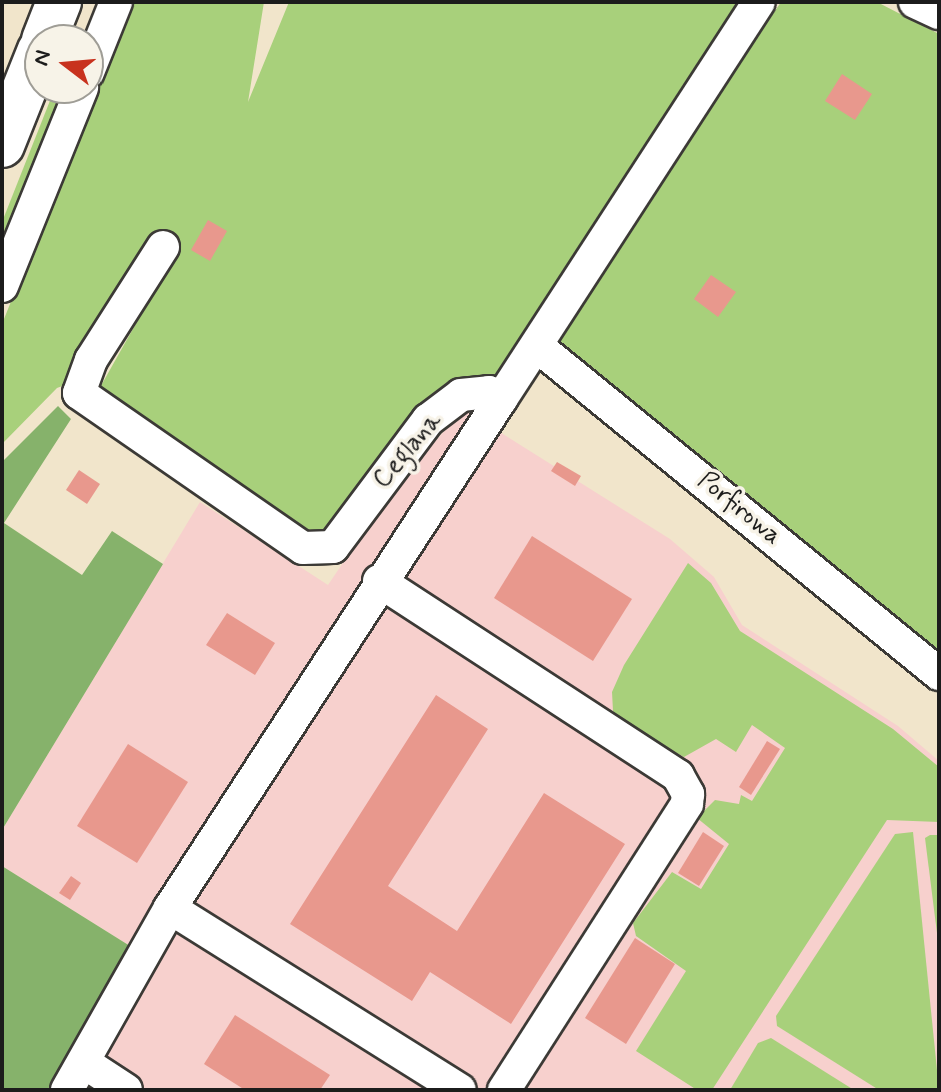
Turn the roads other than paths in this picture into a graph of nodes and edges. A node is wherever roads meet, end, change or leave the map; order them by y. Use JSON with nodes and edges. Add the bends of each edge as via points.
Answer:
{"nodes":[{"id":1,"x":59,"y":2,"type":"edge"},
{"id":2,"x":116,"y":2,"type":"edge"},
{"id":3,"x":759,"y":2,"type":"edge"},
{"id":4,"x":915,"y":2,"type":"edge"},
{"id":5,"x":939,"y":13,"type":"edge"},
{"id":6,"x":50,"y":24,"type":"edge"},
{"id":7,"x":104,"y":32,"type":"edge"},
{"id":8,"x":24,"y":90,"type":"edge"},
{"id":9,"x":76,"y":104,"type":"edge"},
{"id":10,"x":2,"y":145,"type":"edge"},
{"id":11,"x":163,"y":247,"type":"dead end"},
{"id":12,"x":2,"y":286,"type":"edge"},
{"id":13,"x":537,"y":346,"type":"junction"},
{"id":14,"x":501,"y":399,"type":"junction"},
{"id":15,"x":379,"y":581,"type":"junction"},
{"id":16,"x":939,"y":674,"type":"edge"},
{"id":17,"x":170,"y":908,"type":"junction"},
{"id":18,"x":85,"y":1063,"type":"junction"},
{"id":19,"x":67,"y":1090,"type":"edge"},
{"id":20,"x":126,"y":1090,"type":"edge"},
{"id":21,"x":460,"y":1090,"type":"edge"},
{"id":22,"x":504,"y":1090,"type":"edge"}],
"edges":[{"from":1,"to":6,"type":"highway"},
{"from":2,"to":7,"type":"street"},
{"from":3,"to":13,"type":"street"},
{"from":4,"to":5,"type":"street"},
{"from":8,"to":10,"type":"highway"},
{"from":9,"to":12,"type":"street"},
{"from":11,"to":14,"type":"street","name":"Ceglana","via":[[91,360],[79,393],[303,548],[333,547],[428,420],[461,395],[489,392]]},
{"from":13,"to":14,"type":"street"},
{"from":13,"to":16,"type":"street","name":"Porfirowa"},
{"from":14,"to":15,"type":"street"},
{"from":15,"to":17,"type":"street"},
{"from":15,"to":22,"type":"street","via":[[678,776],[688,794],[687,804]]},
{"from":17,"to":18,"type":"street"},
{"from":17,"to":21,"type":"street"},
{"from":18,"to":19,"type":"street"},
{"from":18,"to":20,"type":"street"}]}
